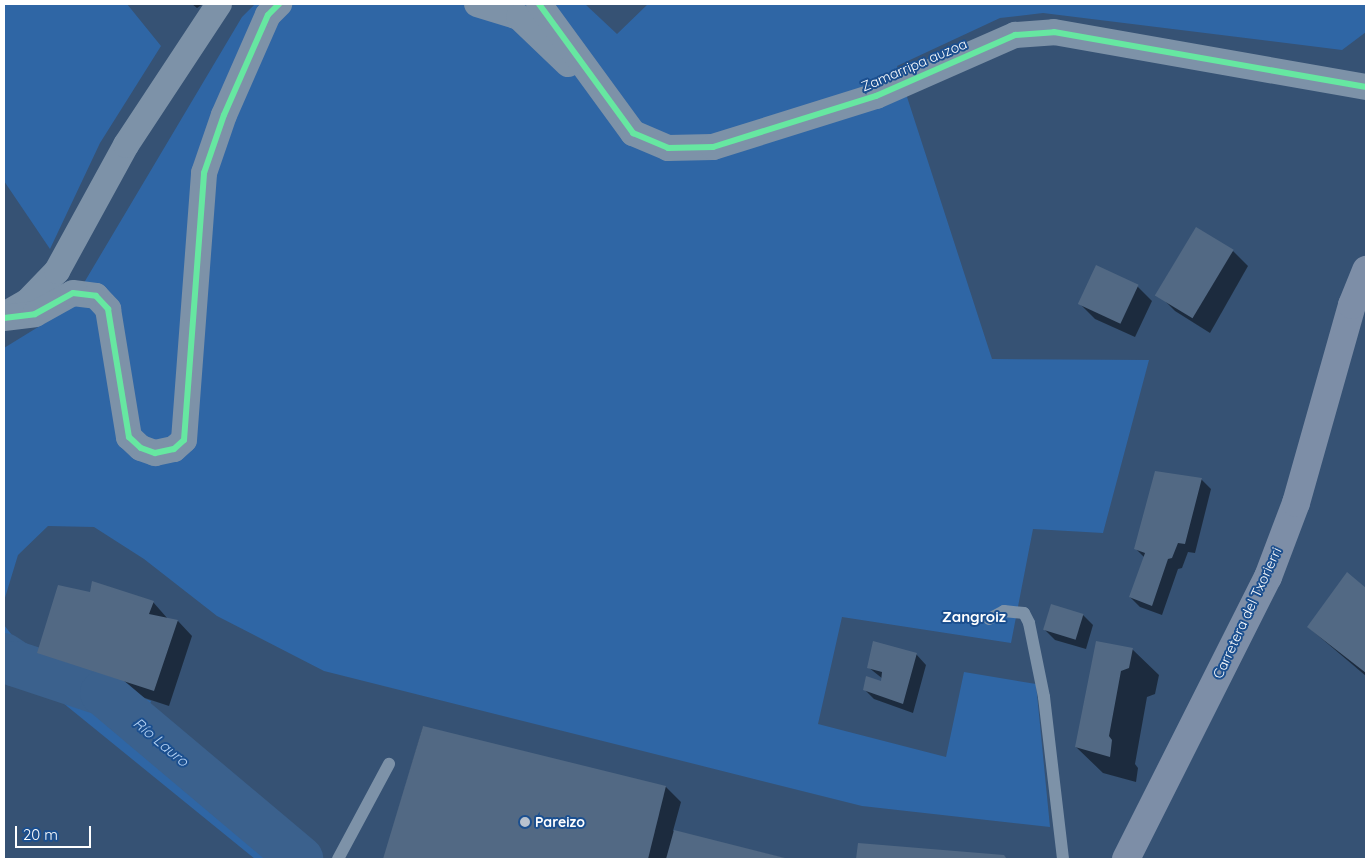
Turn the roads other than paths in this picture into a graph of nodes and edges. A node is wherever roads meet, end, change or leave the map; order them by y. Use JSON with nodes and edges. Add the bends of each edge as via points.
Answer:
{"nodes":[{"id":1,"x":219,"y":4,"type":"edge"},
{"id":2,"x":280,"y":4,"type":"edge"},
{"id":3,"x":477,"y":4,"type":"edge"},
{"id":4,"x":539,"y":4,"type":"edge"},
{"id":5,"x":1366,"y":87,"type":"edge"},
{"id":6,"x":607,"y":97,"type":"junction"},
{"id":7,"x":1366,"y":270,"type":"edge"},
{"id":8,"x":4,"y":316,"type":"edge"},
{"id":9,"x":989,"y":619,"type":"dead end"},
{"id":10,"x":389,"y":764,"type":"dead end"},
{"id":11,"x":338,"y":859,"type":"edge"},
{"id":12,"x":1063,"y":859,"type":"edge"},
{"id":13,"x":1126,"y":859,"type":"edge"}],
"edges":[{"from":1,"to":8,"type":"street","via":[[126,145],[57,271],[28,301]]},
{"from":2,"to":8,"type":"street","via":[[268,15],[224,115],[204,173],[184,440],[174,449],[156,453],[141,448],[129,437],[108,309],[96,296],[73,293],[35,314]]},
{"from":3,"to":6,"type":"street","via":[[519,17]]},
{"from":4,"to":6,"type":"street","name":"Zamarripa auzoa"},
{"from":5,"to":6,"type":"street","name":"Zamarripa auzoa","via":[[1054,32],[1015,36],[876,96],[713,147],[668,148],[633,133]]},
{"from":7,"to":13,"type":"main road","name":"Carretera del Txorierri","via":[[1352,305],[1296,503],[1268,577]]},
{"from":9,"to":12,"type":"lane","via":[[1004,611],[1024,613],[1029,623],[1044,697]]},
{"from":10,"to":11,"type":"lane"}]}
